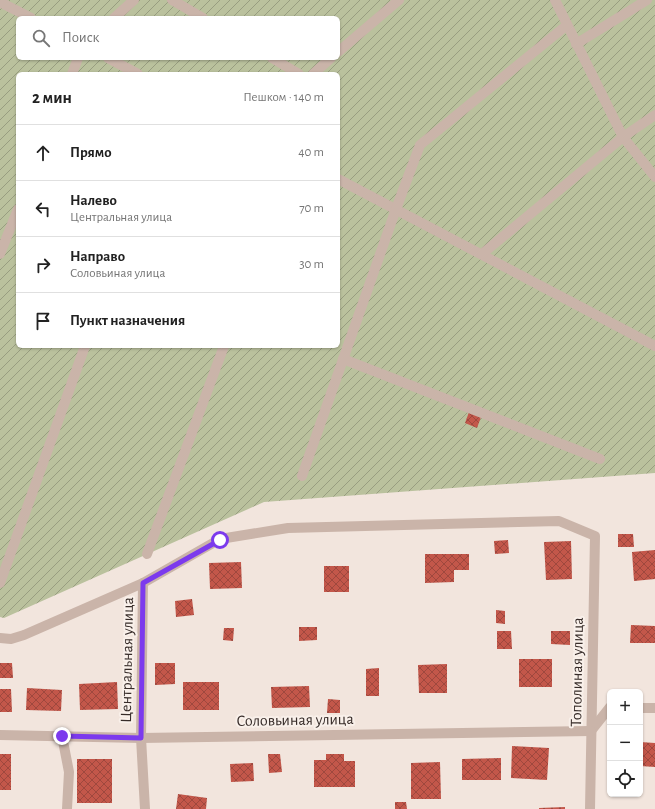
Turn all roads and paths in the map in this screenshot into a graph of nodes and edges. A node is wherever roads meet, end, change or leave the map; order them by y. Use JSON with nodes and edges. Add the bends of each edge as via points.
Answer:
{"nodes":[{"id":1,"x":134,"y":0,"type":"edge"},
{"id":2,"x":172,"y":0,"type":"edge"},
{"id":3,"x":399,"y":0,"type":"edge"},
{"id":4,"x":555,"y":0,"type":"edge"},
{"id":5,"x":647,"y":0,"type":"edge"},
{"id":6,"x":0,"y":2,"type":"edge"},
{"id":7,"x":27,"y":16,"type":"edge"},
{"id":8,"x":116,"y":16,"type":"edge"},
{"id":9,"x":200,"y":16,"type":"edge"},
{"id":10,"x":567,"y":24,"type":"junction"},
{"id":11,"x":576,"y":44,"type":"junction"},
{"id":12,"x":340,"y":50,"type":"edge"},
{"id":13,"x":77,"y":60,"type":"edge"},
{"id":14,"x":112,"y":60,"type":"edge"},
{"id":15,"x":275,"y":60,"type":"edge"},
{"id":16,"x":329,"y":60,"type":"edge"},
{"id":17,"x":73,"y":72,"type":"edge"},
{"id":18,"x":134,"y":72,"type":"edge"},
{"id":19,"x":296,"y":72,"type":"edge"},
{"id":20,"x":314,"y":72,"type":"edge"},
{"id":21,"x":655,"y":115,"type":"edge"},
{"id":22,"x":623,"y":137,"type":"junction"},
{"id":23,"x":655,"y":177,"type":"edge"},
{"id":24,"x":340,"y":179,"type":"edge"},
{"id":25,"x":396,"y":209,"type":"junction"},
{"id":26,"x":16,"y":214,"type":"edge"},
{"id":27,"x":0,"y":254,"type":"edge"},
{"id":28,"x":482,"y":254,"type":"junction"},
{"id":29,"x":655,"y":346,"type":"edge"},
{"id":30,"x":84,"y":348,"type":"edge"},
{"id":31,"x":223,"y":348,"type":"edge"},
{"id":32,"x":343,"y":358,"type":"junction"},
{"id":33,"x":600,"y":459,"type":"dead end"},
{"id":34,"x":302,"y":476,"type":"dead end"},
{"id":35,"x":147,"y":554,"type":"dead end"},
{"id":36,"x":0,"y":583,"type":"edge"},
{"id":37,"x":143,"y":583,"type":"junction"},
{"id":38,"x":0,"y":638,"type":"edge"},
{"id":39,"x":643,"y":708,"type":"edge"},
{"id":40,"x":655,"y":708,"type":"edge"},
{"id":41,"x":607,"y":712,"type":"edge"},
{"id":42,"x":591,"y":731,"type":"junction"},
{"id":43,"x":0,"y":735,"type":"edge"},
{"id":44,"x":62,"y":736,"type":"junction"},
{"id":45,"x":141,"y":738,"type":"junction"},
{"id":46,"x":67,"y":809,"type":"edge"},
{"id":47,"x":145,"y":809,"type":"edge"},
{"id":48,"x":590,"y":809,"type":"edge"}],
"edges":[{"from":1,"to":8,"type":"street"},
{"from":2,"to":9,"type":"street"},
{"from":3,"to":12,"type":"street"},
{"from":4,"to":10,"type":"street"},
{"from":5,"to":11,"type":"street"},
{"from":6,"to":7,"type":"street"},
{"from":10,"to":11,"type":"street"},
{"from":10,"to":25,"type":"street","via":[[420,145]]},
{"from":11,"to":22,"type":"street"},
{"from":13,"to":17,"type":"street"},
{"from":14,"to":18,"type":"street"},
{"from":15,"to":19,"type":"street"},
{"from":16,"to":20,"type":"street"},
{"from":21,"to":22,"type":"street"},
{"from":22,"to":23,"type":"street"},
{"from":22,"to":28,"type":"street"},
{"from":24,"to":25,"type":"street"},
{"from":25,"to":28,"type":"street"},
{"from":25,"to":32,"type":"street"},
{"from":26,"to":27,"type":"street"},
{"from":28,"to":29,"type":"street"},
{"from":30,"to":36,"type":"street"},
{"from":31,"to":35,"type":"street"},
{"from":32,"to":33,"type":"street"},
{"from":32,"to":34,"type":"street"},
{"from":37,"to":38,"type":"street","via":[[24,635],[11,639]]},
{"from":37,"to":42,"type":"street","name":"Тополиная улица","via":[[220,540],[288,528],[559,521],[595,536]]},
{"from":37,"to":45,"type":"street","name":"Центральная улица"},
{"from":39,"to":40,"type":"street"},
{"from":41,"to":42,"type":"street"},
{"from":42,"to":45,"type":"street","name":"Соловьиная улица"},
{"from":42,"to":48,"type":"street","name":"Тополиная улица"},
{"from":43,"to":44,"type":"street","name":"Соловьиная улица"},
{"from":44,"to":45,"type":"street","name":"Соловьиная улица"},
{"from":44,"to":46,"type":"street","via":[[69,772]]},
{"from":45,"to":47,"type":"street","name":"Центральная улица"}]}
